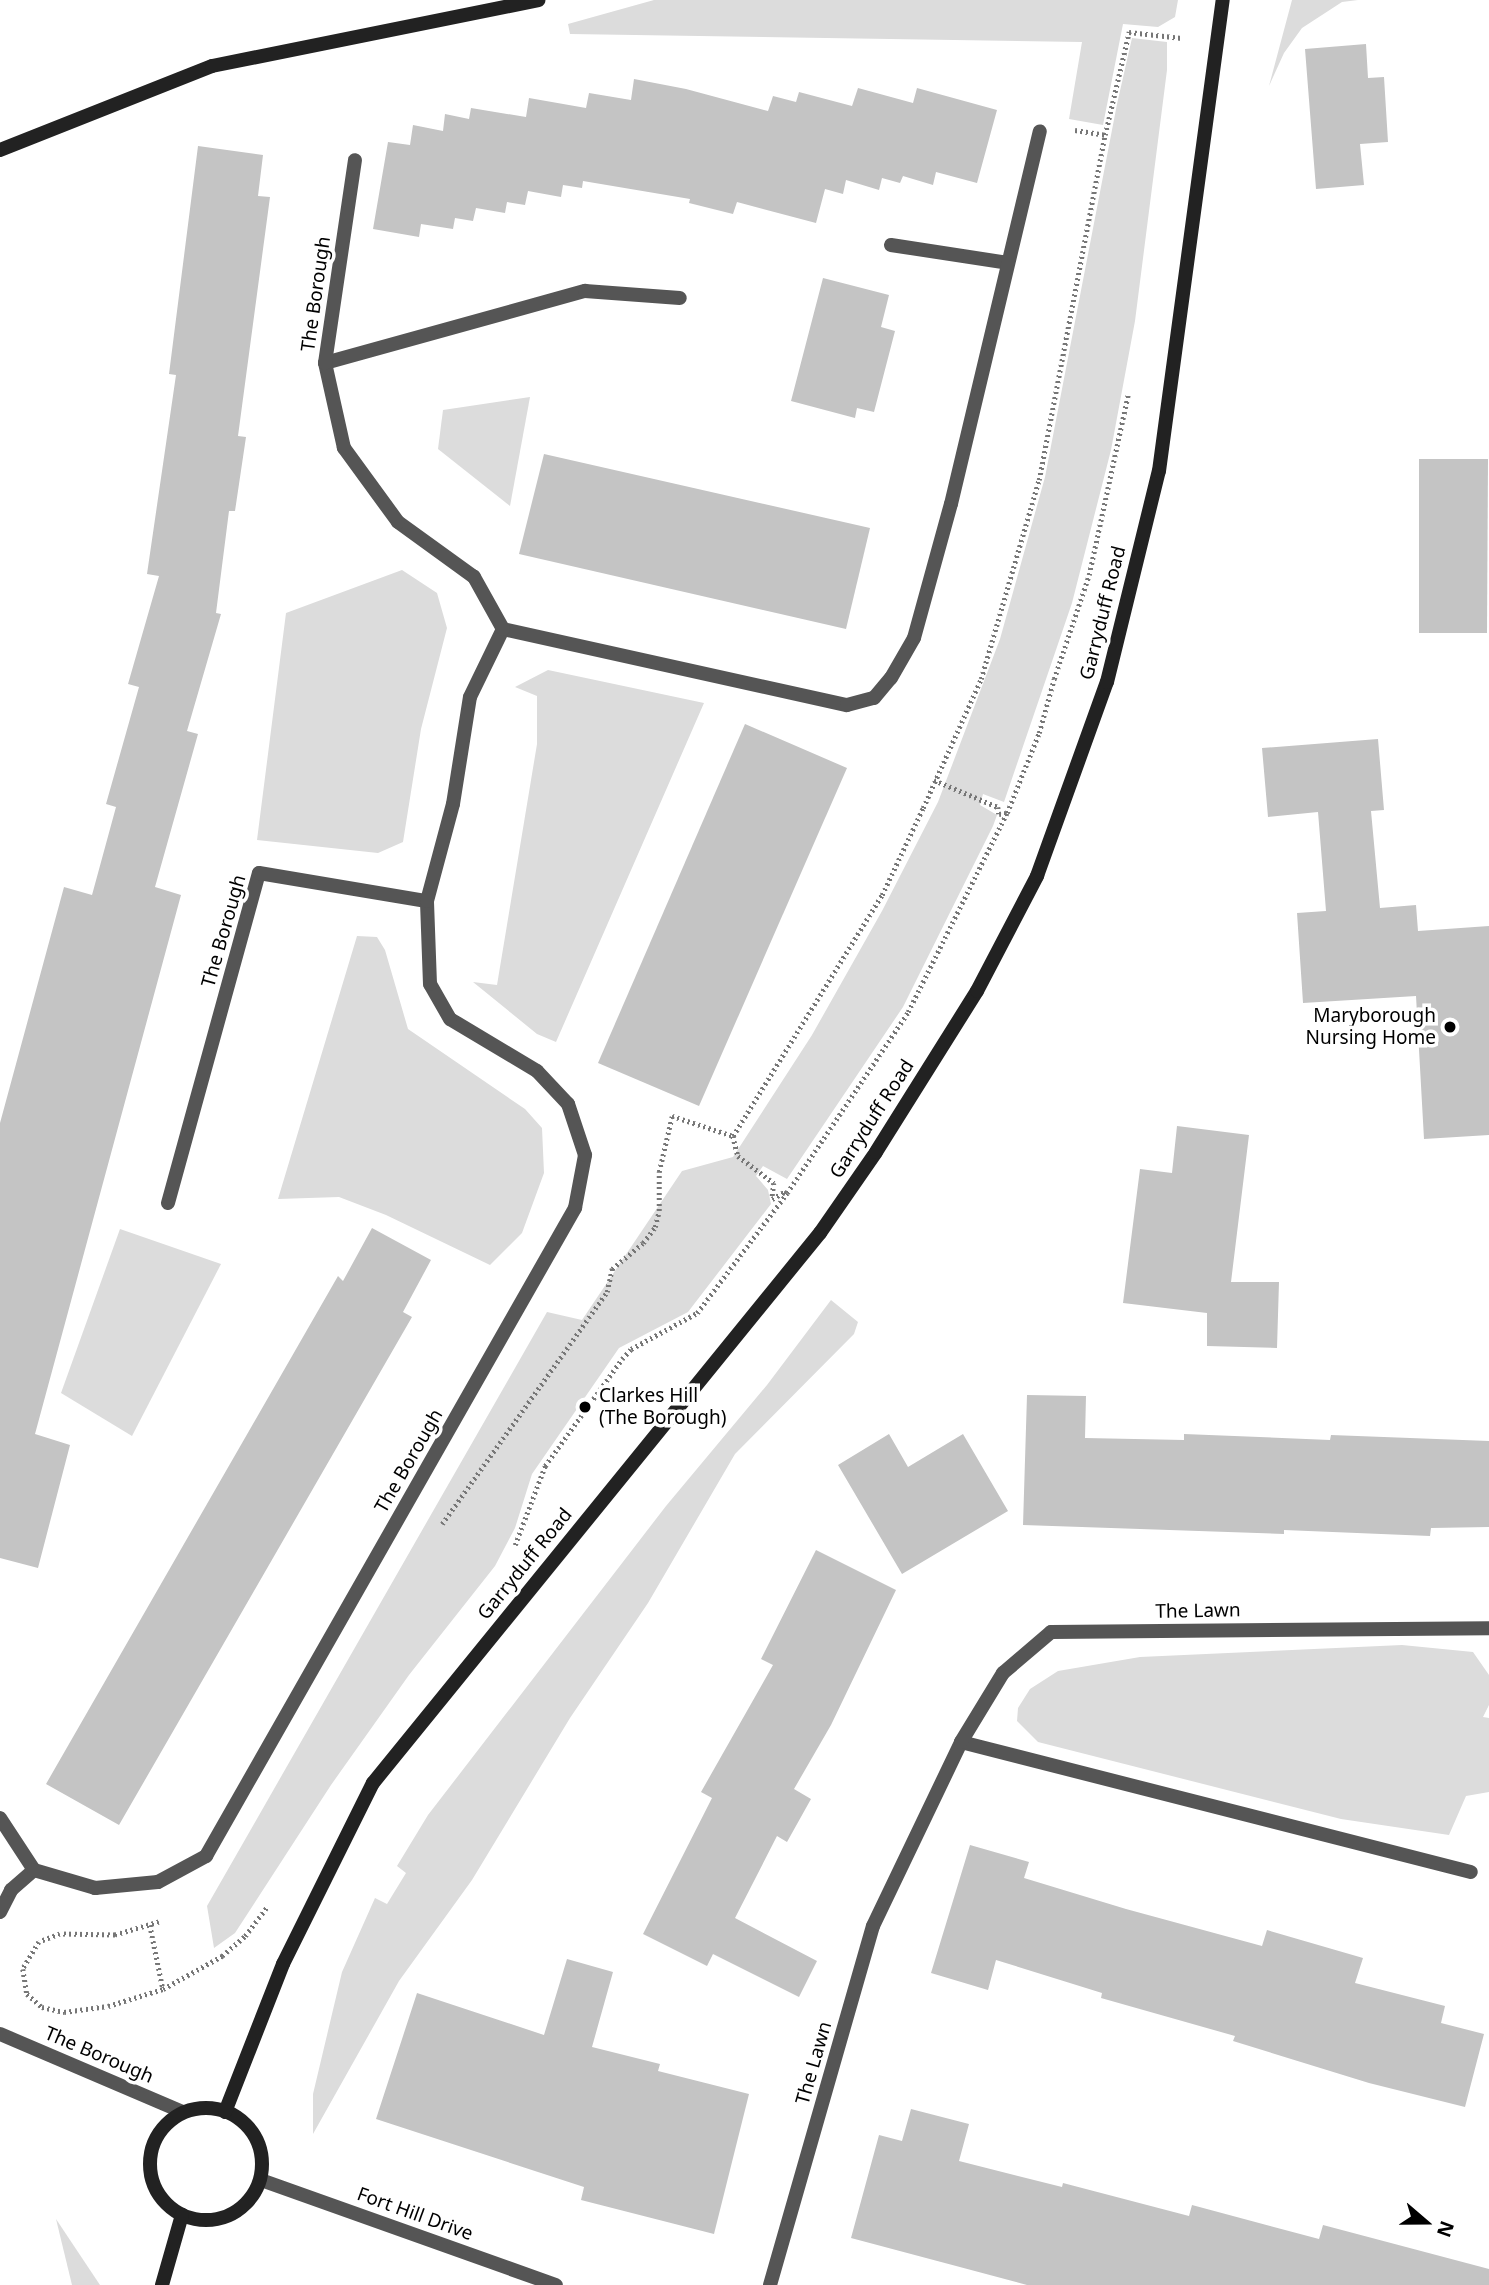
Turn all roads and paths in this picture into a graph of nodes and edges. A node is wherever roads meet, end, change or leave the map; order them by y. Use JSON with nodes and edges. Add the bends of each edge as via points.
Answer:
{"nodes":[{"id":1,"x":538,"y":0,"type":"edge"},
{"id":2,"x":1223,"y":0,"type":"edge"},
{"id":3,"x":472,"y":6,"type":"edge"},
{"id":4,"x":1182,"y":38,"type":"dead end"},
{"id":5,"x":1074,"y":130,"type":"dead end"},
{"id":6,"x":1040,"y":131,"type":"dead end"},
{"id":7,"x":1105,"y":135,"type":"junction"},
{"id":8,"x":0,"y":150,"type":"edge"},
{"id":9,"x":355,"y":160,"type":"dead end"},
{"id":10,"x":891,"y":245,"type":"dead end"},
{"id":11,"x":1009,"y":263,"type":"junction"},
{"id":12,"x":680,"y":298,"type":"dead end"},
{"id":13,"x":325,"y":363,"type":"junction"},
{"id":14,"x":1129,"y":391,"type":"dead end"},
{"id":15,"x":503,"y":629,"type":"junction"},
{"id":16,"x":934,"y":780,"type":"junction"},
{"id":17,"x":1007,"y":813,"type":"junction"},
{"id":18,"x":427,"y":901,"type":"junction"},
{"id":19,"x":733,"y":1136,"type":"junction"},
{"id":20,"x":787,"y":1193,"type":"junction"},
{"id":21,"x":168,"y":1203,"type":"dead end"},
{"id":22,"x":439,"y":1529,"type":"dead end"},
{"id":23,"x":508,"y":1557,"type":"dead end"},
{"id":24,"x":1489,"y":1628,"type":"edge"},
{"id":25,"x":961,"y":1742,"type":"junction"},
{"id":26,"x":0,"y":1818,"type":"edge"},
{"id":27,"x":34,"y":1870,"type":"junction"},
{"id":28,"x":1471,"y":1872,"type":"dead end"},
{"id":29,"x":268,"y":1905,"type":"dead end"},
{"id":30,"x":0,"y":1912,"type":"edge"},
{"id":31,"x":162,"y":1921,"type":"dead end"},
{"id":32,"x":150,"y":1925,"type":"junction"},
{"id":33,"x":163,"y":1989,"type":"junction"},
{"id":34,"x":0,"y":2034,"type":"edge"},
{"id":35,"x":183,"y":2112,"type":"junction"},
{"id":36,"x":225,"y":2112,"type":"junction"},
{"id":37,"x":261,"y":2180,"type":"junction"},
{"id":38,"x":183,"y":2216,"type":"junction"},
{"id":39,"x":162,"y":2285,"type":"edge"},
{"id":40,"x":556,"y":2285,"type":"edge"},
{"id":41,"x":770,"y":2285,"type":"edge"}],
"edges":[{"from":1,"to":3,"type":"street"},
{"from":2,"to":36,"type":"street","name":"Garryduff Road","via":[[1159,471],[1107,682],[1037,876],[977,991],[820,1233],[373,1783],[283,1964]]},
{"from":3,"to":8,"type":"street","via":[[212,66]]},
{"from":4,"to":7,"type":"path","via":[[1129,32]]},
{"from":5,"to":7,"type":"path"},
{"from":6,"to":11,"type":"street"},
{"from":7,"to":16,"type":"path","via":[[1039,480],[981,679]]},
{"from":9,"to":13,"type":"street","name":"The Borough"},
{"from":10,"to":11,"type":"street"},
{"from":11,"to":15,"type":"street","via":[[914,638],[874,698],[848,705]]},
{"from":12,"to":13,"type":"street","via":[[585,291]]},
{"from":13,"to":15,"type":"street","name":"The Borough","via":[[344,448],[398,522],[474,577]]},
{"from":14,"to":17,"type":"path","via":[[1089,575],[1039,733]]},
{"from":15,"to":18,"type":"street","name":"The Borough","via":[[470,697],[453,804]]},
{"from":16,"to":17,"type":"path","via":[[998,807],[999,814]]},
{"from":16,"to":19,"type":"path","via":[[882,895]]},
{"from":17,"to":20,"type":"path","via":[[908,1012]]},
{"from":18,"to":21,"type":"street","name":"The Borough","via":[[259,873]]},
{"from":18,"to":27,"type":"street","name":"The Borough","via":[[430,984],[450,1019],[537,1071],[568,1104],[585,1155],[575,1208],[206,1856],[158,1882],[95,1888]]},
{"from":19,"to":20,"type":"path","via":[[738,1156],[774,1183],[772,1199]]},
{"from":19,"to":22,"type":"path","via":[[672,1116],[659,1172],[655,1227],[612,1269],[607,1292]]},
{"from":20,"to":23,"type":"path","via":[[697,1313],[631,1349],[622,1359],[545,1466]]},
{"from":24,"to":25,"type":"street","name":"The Lawn","via":[[1051,1632],[1003,1673]]},
{"from":25,"to":28,"type":"street"},
{"from":25,"to":41,"type":"street","name":"The Lawn","via":[[873,1926]]},
{"from":26,"to":27,"type":"street"},
{"from":27,"to":30,"type":"street","via":[[11,1890]]},
{"from":29,"to":33,"type":"path","via":[[245,1936],[222,1956]]},
{"from":31,"to":32,"type":"path"},
{"from":32,"to":33,"type":"path"},
{"from":32,"to":33,"type":"path","via":[[115,1935],[48,1937],[33,1948],[23,1983],[33,2002],[64,2012],[108,2006]]},
{"from":34,"to":35,"type":"street","name":"The Borough"},
{"from":35,"to":36,"type":"street","via":[[201,2108]]},
{"from":35,"to":38,"type":"street","via":[[157,2136],[149,2171],[167,2205]]},
{"from":36,"to":37,"type":"street","via":[[250,2127],[262,2161]]},
{"from":37,"to":38,"type":"street","via":[[238,2211],[202,2221]]},
{"from":37,"to":40,"type":"street","name":"Fort Hill Drive"},
{"from":38,"to":39,"type":"street"}]}
